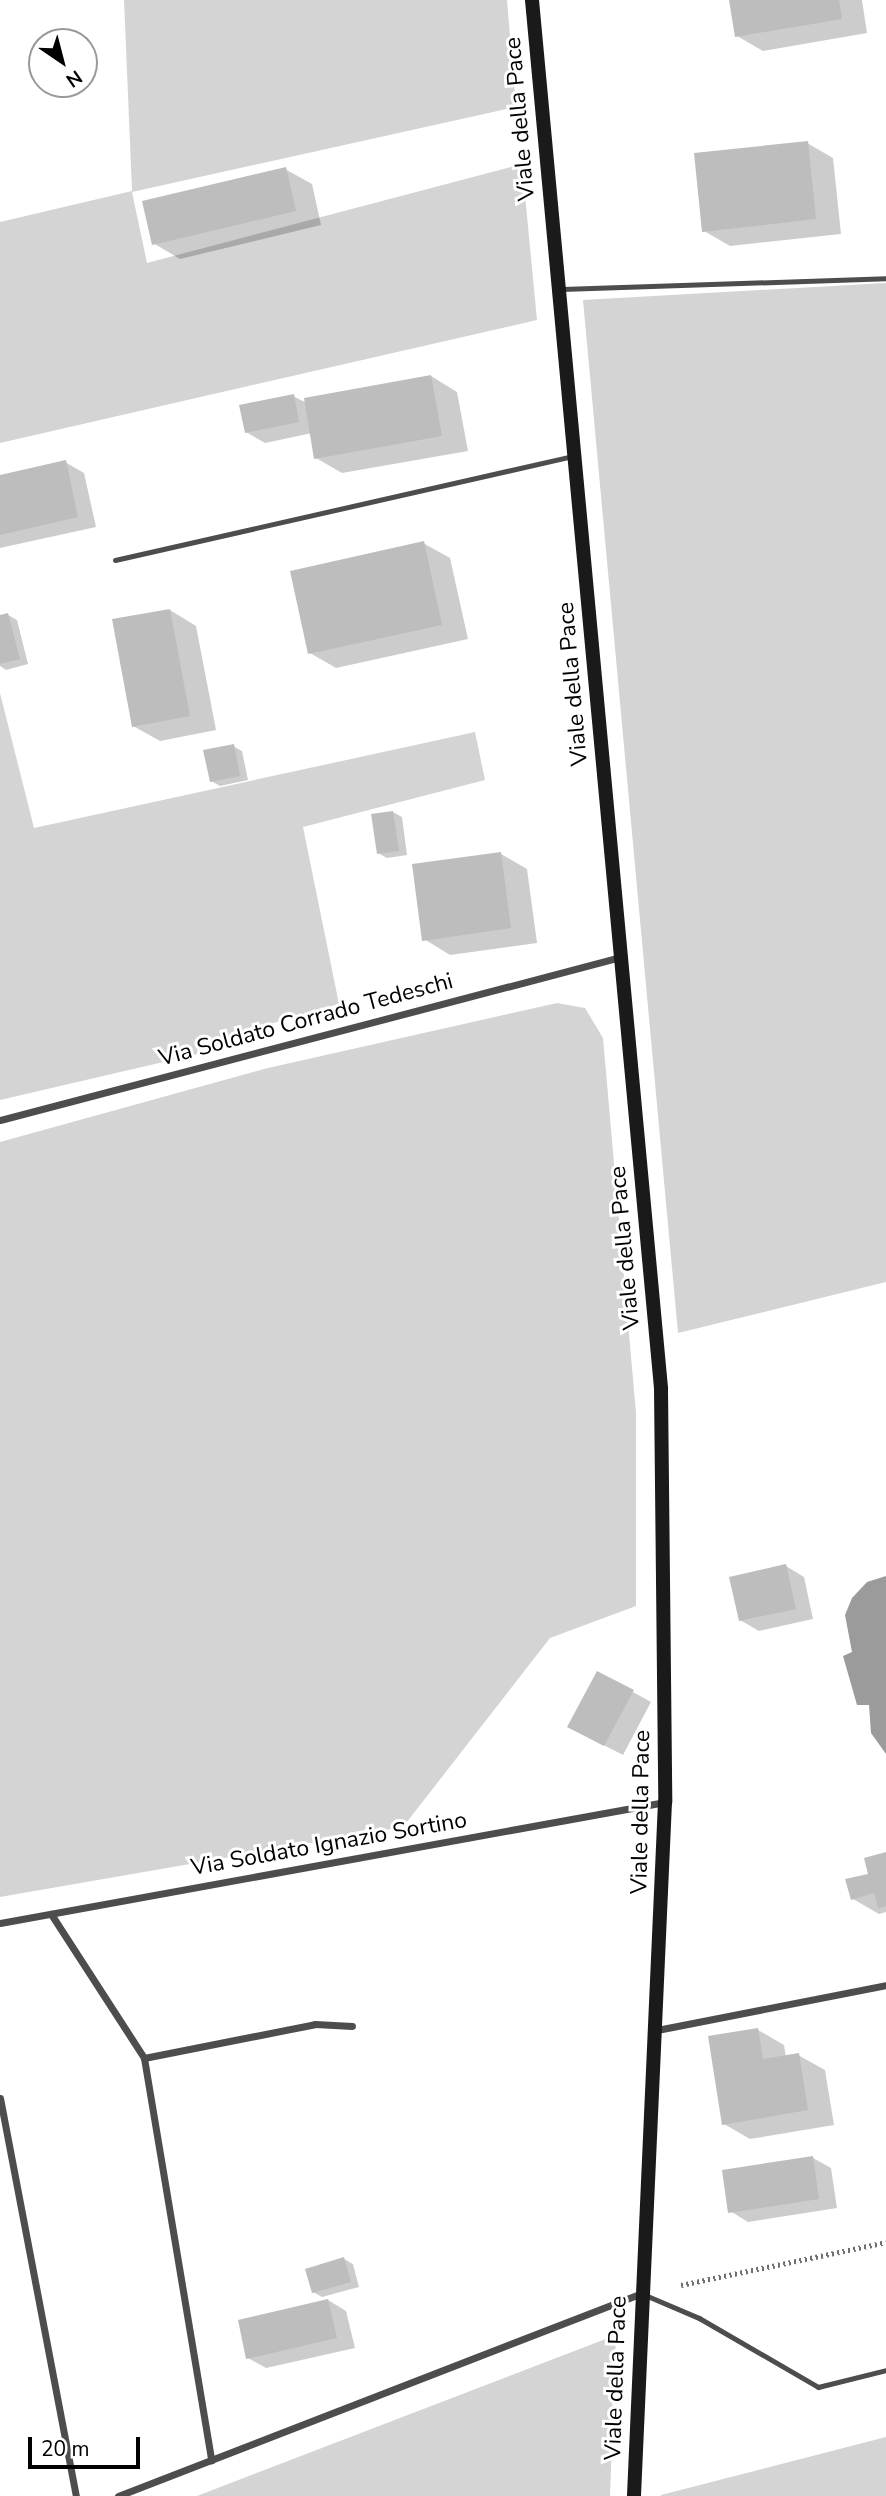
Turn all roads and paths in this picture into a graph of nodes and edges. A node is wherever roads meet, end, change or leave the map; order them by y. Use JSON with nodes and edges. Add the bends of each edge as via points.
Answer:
{"nodes":[{"id":1,"x":532,"y":0,"type":"edge"},
{"id":2,"x":886,"y":278,"type":"edge"},
{"id":3,"x":559,"y":289,"type":"junction"},
{"id":4,"x":575,"y":456,"type":"junction"},
{"id":5,"x":115,"y":560,"type":"dead end"},
{"id":6,"x":622,"y":957,"type":"junction"},
{"id":7,"x":0,"y":1121,"type":"edge"},
{"id":8,"x":665,"y":1802,"type":"junction"},
{"id":9,"x":51,"y":1914,"type":"junction"},
{"id":10,"x":0,"y":1923,"type":"edge"},
{"id":11,"x":886,"y":1985,"type":"edge"},
{"id":12,"x":352,"y":2026,"type":"dead end"},
{"id":13,"x":657,"y":2030,"type":"junction"},
{"id":14,"x":145,"y":2058,"type":"junction"},
{"id":15,"x":0,"y":2098,"type":"edge"},
{"id":16,"x":886,"y":2242,"type":"edge"},
{"id":17,"x":642,"y":2293,"type":"junction"},
{"id":18,"x":886,"y":2370,"type":"edge"},
{"id":19,"x":211,"y":2460,"type":"junction"},
{"id":20,"x":76,"y":2496,"type":"edge"},
{"id":21,"x":118,"y":2496,"type":"edge"},
{"id":22,"x":634,"y":2496,"type":"edge"}],
"edges":[{"from":1,"to":3,"type":"street","name":"Viale della Pace"},
{"from":2,"to":3,"type":"lane"},
{"from":3,"to":4,"type":"street","name":"Viale della Pace"},
{"from":4,"to":5,"type":"lane"},
{"from":4,"to":6,"type":"street","name":"Viale della Pace"},
{"from":6,"to":7,"type":"street","name":"Via Soldato Corrado Tedeschi"},
{"from":6,"to":8,"type":"street","name":"Viale della Pace","via":[[660,1389]]},
{"from":8,"to":9,"type":"street","name":"Via Soldato Ignazio Sortino"},
{"from":8,"to":13,"type":"street","name":"Viale della Pace"},
{"from":9,"to":10,"type":"street","name":"Via Soldato Ignazio Sortino"},
{"from":9,"to":14,"type":"street"},
{"from":11,"to":13,"type":"street"},
{"from":12,"to":14,"type":"street","via":[[315,2024]]},
{"from":13,"to":17,"type":"street","name":"Viale della Pace"},
{"from":14,"to":19,"type":"street"},
{"from":15,"to":20,"type":"street"},
{"from":16,"to":17,"type":"path"},
{"from":17,"to":18,"type":"lane","via":[[699,2318],[818,2387]]},
{"from":17,"to":19,"type":"street"},
{"from":17,"to":22,"type":"street","name":"Viale della Pace"},
{"from":19,"to":21,"type":"street"}]}
